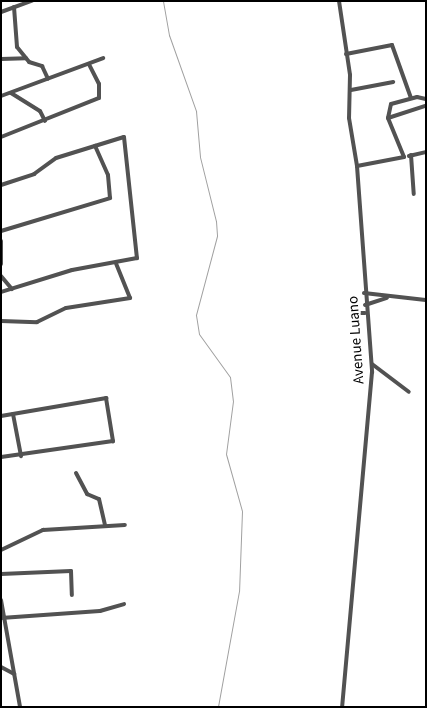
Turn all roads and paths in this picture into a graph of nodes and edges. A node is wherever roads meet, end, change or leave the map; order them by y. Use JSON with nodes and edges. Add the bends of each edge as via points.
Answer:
{"nodes":[{"id":1,"x":32,"y":1,"type":"edge"},
{"id":2,"x":340,"y":1,"type":"edge"},
{"id":3,"x":14,"y":7,"type":"junction"},
{"id":4,"x":1,"y":12,"type":"edge"},
{"id":5,"x":346,"y":54,"type":"junction"},
{"id":6,"x":26,"y":58,"type":"junction"},
{"id":7,"x":102,"y":58,"type":"dead end"},
{"id":8,"x":1,"y":60,"type":"edge"},
{"id":9,"x":89,"y":64,"type":"junction"},
{"id":10,"x":48,"y":79,"type":"junction"},
{"id":11,"x":393,"y":82,"type":"dead end"},
{"id":12,"x":351,"y":90,"type":"junction"},
{"id":13,"x":11,"y":92,"type":"junction"},
{"id":14,"x":1,"y":96,"type":"edge"},
{"id":15,"x":411,"y":98,"type":"junction"},
{"id":16,"x":426,"y":100,"type":"edge"},
{"id":17,"x":426,"y":106,"type":"edge"},
{"id":18,"x":388,"y":118,"type":"junction"},
{"id":19,"x":45,"y":120,"type":"junction"},
{"id":20,"x":1,"y":137,"type":"edge"},
{"id":21,"x":95,"y":146,"type":"junction"},
{"id":22,"x":426,"y":152,"type":"edge"},
{"id":23,"x":411,"y":155,"type":"junction"},
{"id":24,"x":404,"y":157,"type":"junction"},
{"id":25,"x":357,"y":166,"type":"junction"},
{"id":26,"x":1,"y":184,"type":"edge"},
{"id":27,"x":414,"y":194,"type":"dead end"},
{"id":28,"x":1,"y":231,"type":"edge"},
{"id":29,"x":1,"y":241,"type":"edge"},
{"id":30,"x":1,"y":264,"type":"edge"},
{"id":31,"x":116,"y":264,"type":"junction"},
{"id":32,"x":1,"y":276,"type":"edge"},
{"id":33,"x":12,"y":289,"type":"junction"},
{"id":34,"x":1,"y":292,"type":"edge"},
{"id":35,"x":364,"y":293,"type":"junction"},
{"id":36,"x":387,"y":298,"type":"junction"},
{"id":37,"x":426,"y":300,"type":"edge"},
{"id":38,"x":365,"y":305,"type":"junction"},
{"id":39,"x":356,"y":313,"type":"dead end"},
{"id":40,"x":364,"y":313,"type":"junction"},
{"id":41,"x":1,"y":321,"type":"edge"},
{"id":42,"x":372,"y":364,"type":"junction"},
{"id":43,"x":409,"y":392,"type":"dead end"},
{"id":44,"x":13,"y":414,"type":"junction"},
{"id":45,"x":1,"y":416,"type":"edge"},
{"id":46,"x":21,"y":456,"type":"junction"},
{"id":47,"x":1,"y":457,"type":"edge"},
{"id":48,"x":76,"y":473,"type":"dead end"},
{"id":49,"x":105,"y":524,"type":"junction"},
{"id":50,"x":125,"y":526,"type":"dead end"},
{"id":51,"x":1,"y":550,"type":"edge"},
{"id":52,"x":1,"y":574,"type":"edge"},
{"id":53,"x":72,"y":594,"type":"dead end"},
{"id":54,"x":1,"y":600,"type":"edge"},
{"id":55,"x":124,"y":604,"type":"dead end"},
{"id":56,"x":3,"y":618,"type":"edge"},
{"id":57,"x":1,"y":667,"type":"edge"},
{"id":58,"x":14,"y":674,"type":"junction"},
{"id":59,"x":20,"y":707,"type":"edge"},
{"id":60,"x":342,"y":707,"type":"edge"}],
"edges":[{"from":1,"to":3,"type":"street"},
{"from":2,"to":5,"type":"street","name":"Avenue Luano"},
{"from":3,"to":4,"type":"street"},
{"from":3,"to":6,"type":"street","via":[[15,43]]},
{"from":5,"to":12,"type":"street","name":"Avenue Luano"},
{"from":5,"to":15,"type":"street","via":[[392,45]]},
{"from":6,"to":8,"type":"street"},
{"from":6,"to":10,"type":"street","via":[[42,66]]},
{"from":7,"to":9,"type":"street"},
{"from":9,"to":10,"type":"street"},
{"from":9,"to":19,"type":"street","via":[[99,84],[100,98]]},
{"from":10,"to":13,"type":"street"},
{"from":11,"to":12,"type":"street"},
{"from":12,"to":25,"type":"street","name":"Avenue Luano","via":[[348,118]]},
{"from":13,"to":14,"type":"street"},
{"from":13,"to":19,"type":"street","via":[[40,111]]},
{"from":15,"to":16,"type":"street"},
{"from":15,"to":18,"type":"street","via":[[391,104]]},
{"from":17,"to":18,"type":"street"},
{"from":18,"to":24,"type":"street"},
{"from":19,"to":20,"type":"street"},
{"from":21,"to":26,"type":"street","via":[[56,158],[34,174]]},
{"from":21,"to":28,"type":"street","via":[[108,175],[110,198]]},
{"from":21,"to":31,"type":"street","via":[[124,137],[128,151],[137,260]]},
{"from":22,"to":23,"type":"street"},
{"from":23,"to":24,"type":"street"},
{"from":23,"to":27,"type":"street"},
{"from":24,"to":25,"type":"street"},
{"from":25,"to":35,"type":"street","name":"Avenue Luano"},
{"from":29,"to":30,"type":"street"},
{"from":31,"to":33,"type":"street","via":[[72,270]]},
{"from":31,"to":41,"type":"street","via":[[130,298],[66,308],[37,322]]},
{"from":32,"to":33,"type":"street"},
{"from":33,"to":34,"type":"street"},
{"from":35,"to":36,"type":"street"},
{"from":35,"to":38,"type":"street","name":"Avenue Luano"},
{"from":36,"to":37,"type":"street"},
{"from":36,"to":38,"type":"street"},
{"from":38,"to":40,"type":"street","name":"Avenue Luano"},
{"from":39,"to":40,"type":"street"},
{"from":40,"to":42,"type":"street","name":"Avenue Luano"},
{"from":42,"to":43,"type":"street"},
{"from":42,"to":60,"type":"street","name":"Avenue Luano"},
{"from":44,"to":45,"type":"street"},
{"from":44,"to":46,"type":"street"},
{"from":44,"to":46,"type":"street","via":[[103,398],[109,403],[112,443]]},
{"from":46,"to":47,"type":"street"},
{"from":48,"to":49,"type":"street","via":[[87,494],[99,499]]},
{"from":49,"to":50,"type":"street"},
{"from":49,"to":51,"type":"street","via":[[43,530]]},
{"from":52,"to":53,"type":"street","via":[[71,571]]},
{"from":54,"to":56,"type":"street"},
{"from":55,"to":56,"type":"street","via":[[100,611]]},
{"from":56,"to":58,"type":"street"},
{"from":57,"to":58,"type":"street"},
{"from":58,"to":59,"type":"street"}]}
